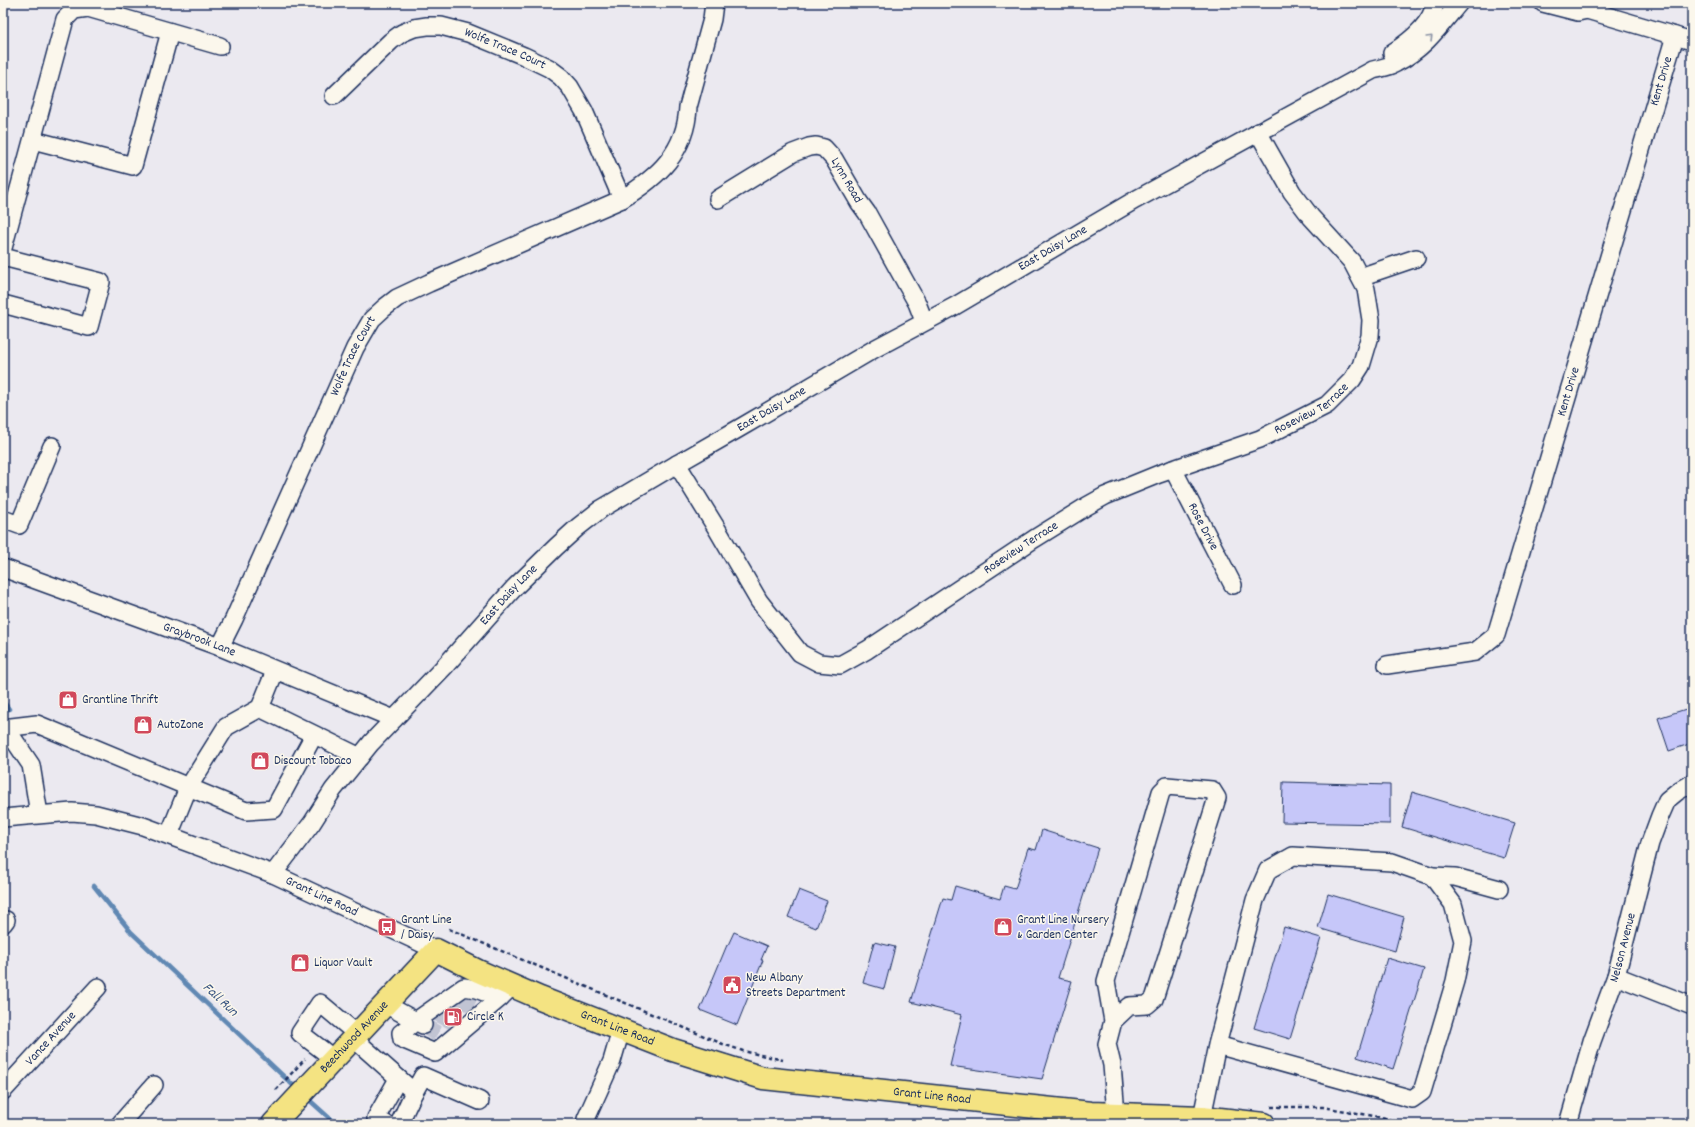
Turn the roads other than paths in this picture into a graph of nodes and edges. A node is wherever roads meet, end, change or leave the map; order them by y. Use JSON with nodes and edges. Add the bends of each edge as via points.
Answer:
{"nodes":[{"id":1,"x":714,"y":3,"type":"edge"},
{"id":2,"x":1436,"y":3,"type":"edge"},
{"id":3,"x":1459,"y":3,"type":"edge"},
{"id":4,"x":1542,"y":3,"type":"edge"},
{"id":5,"x":1582,"y":6,"type":"edge"},
{"id":6,"x":170,"y":32,"type":"junction"},
{"id":7,"x":1675,"y":36,"type":"junction"},
{"id":8,"x":1692,"y":41,"type":"edge"},
{"id":9,"x":220,"y":46,"type":"dead end"},
{"id":10,"x":1372,"y":70,"type":"junction"},
{"id":11,"x":334,"y":96,"type":"dead end"},
{"id":12,"x":1258,"y":132,"type":"junction"},
{"id":13,"x":33,"y":140,"type":"junction"},
{"id":14,"x":622,"y":199,"type":"junction"},
{"id":15,"x":718,"y":199,"type":"dead end"},
{"id":16,"x":3,"y":248,"type":"edge"},
{"id":17,"x":3,"y":257,"type":"edge"},
{"id":18,"x":1416,"y":258,"type":"dead end"},
{"id":19,"x":1360,"y":277,"type":"junction"},
{"id":20,"x":3,"y":304,"type":"edge"},
{"id":21,"x":924,"y":321,"type":"junction"},
{"id":22,"x":52,"y":446,"type":"dead end"},
{"id":23,"x":677,"y":464,"type":"junction"},
{"id":24,"x":1173,"y":469,"type":"junction"},
{"id":25,"x":3,"y":519,"type":"edge"},
{"id":26,"x":3,"y":568,"type":"edge"},
{"id":27,"x":1234,"y":585,"type":"dead end"},
{"id":28,"x":220,"y":647,"type":"junction"},
{"id":29,"x":1387,"y":665,"type":"dead end"},
{"id":30,"x":275,"y":670,"type":"junction"},
{"id":31,"x":260,"y":708,"type":"junction"},
{"id":32,"x":394,"y":720,"type":"junction"},
{"id":33,"x":5,"y":728,"type":"edge"},
{"id":34,"x":314,"y":735,"type":"junction"},
{"id":35,"x":360,"y":757,"type":"junction"},
{"id":36,"x":1692,"y":783,"type":"edge"},
{"id":37,"x":188,"y":788,"type":"junction"},
{"id":38,"x":39,"y":814,"type":"junction"},
{"id":39,"x":3,"y":818,"type":"edge"},
{"id":40,"x":169,"y":835,"type":"junction"},
{"id":41,"x":272,"y":874,"type":"junction"},
{"id":42,"x":1432,"y":876,"type":"junction"},
{"id":43,"x":1499,"y":889,"type":"dead end"},
{"id":44,"x":436,"y":950,"type":"junction"},
{"id":45,"x":1616,"y":976,"type":"junction"},
{"id":46,"x":98,"y":987,"type":"dead end"},
{"id":47,"x":506,"y":992,"type":"junction"},
{"id":48,"x":385,"y":1004,"type":"junction"},
{"id":49,"x":1692,"y":1006,"type":"edge"},
{"id":50,"x":1113,"y":1021,"type":"junction"},
{"id":51,"x":420,"y":1023,"type":"junction"},
{"id":52,"x":621,"y":1030,"type":"junction"},
{"id":53,"x":355,"y":1036,"type":"junction"},
{"id":54,"x":1217,"y":1045,"type":"junction"},
{"id":55,"x":334,"y":1059,"type":"junction"},
{"id":56,"x":398,"y":1079,"type":"junction"},
{"id":57,"x":154,"y":1086,"type":"dead end"},
{"id":58,"x":3,"y":1091,"type":"edge"},
{"id":59,"x":414,"y":1092,"type":"junction"},
{"id":60,"x":480,"y":1101,"type":"dead end"},
{"id":61,"x":1116,"y":1114,"type":"junction"},
{"id":62,"x":1267,"y":1116,"type":"edge"},
{"id":63,"x":1202,"y":1117,"type":"junction"},
{"id":64,"x":586,"y":1119,"type":"dead end"},
{"id":65,"x":120,"y":1124,"type":"edge"},
{"id":66,"x":273,"y":1124,"type":"edge"},
{"id":67,"x":386,"y":1124,"type":"edge"},
{"id":68,"x":399,"y":1124,"type":"edge"},
{"id":69,"x":1568,"y":1124,"type":"edge"}],
"edges":[{"from":1,"to":14,"type":"street","name":"Wolfe Trace Court","via":[[682,137],[666,165],[655,177]]},
{"from":2,"to":10,"type":"street","name":"East Daisy Lane","via":[[1429,18],[1415,35]]},
{"from":10,"to":3,"type":"street","name":"East Daisy Lane","one_way":true,"via":[[1395,64],[1421,46],[1433,36]]},
{"from":4,"to":5,"type":"street","via":[[1578,12]]},
{"from":5,"to":7,"type":"street"},
{"from":6,"to":9,"type":"street"},
{"from":6,"to":13,"type":"street","via":[[88,8],[74,10],[66,19]]},
{"from":6,"to":13,"type":"street","via":[[133,166]]},
{"from":7,"to":8,"type":"street"},
{"from":7,"to":29,"type":"street","name":"Kent Drive","via":[[1496,636],[1475,652]]},
{"from":10,"to":12,"type":"street","name":"East Daisy Lane"},
{"from":11,"to":14,"type":"street","name":"Wolfe Trace Court","via":[[390,41],[402,33],[414,28],[441,26],[468,33],[549,68],[565,82],[584,111]]},
{"from":12,"to":19,"type":"street","name":"Roseview Terrace","via":[[1292,192],[1352,262]]},
{"from":12,"to":21,"type":"street","name":"East Daisy Lane","via":[[1135,200],[955,306]]},
{"from":13,"to":16,"type":"street"},
{"from":14,"to":28,"type":"street","name":"Wolfe Trace Court","via":[[397,298],[372,319],[355,348]]},
{"from":15,"to":21,"type":"street","name":"Lynn Road","via":[[809,146],[824,148],[834,159],[867,213],[917,303]]},
{"from":17,"to":20,"type":"street","via":[[101,282],[89,327]]},
{"from":18,"to":19,"type":"street"},
{"from":19,"to":24,"type":"street","name":"Roseview Terrace","via":[[1366,289],[1371,320],[1370,336],[1361,366],[1340,393],[1327,405],[1260,439]]},
{"from":21,"to":23,"type":"street","name":"East Daisy Lane"},
{"from":22,"to":25,"type":"street","via":[[18,525]]},
{"from":23,"to":24,"type":"street","name":"Roseview Terrace","via":[[758,601],[800,653],[819,663],[840,665],[867,650],[1087,506],[1105,496]]},
{"from":23,"to":32,"type":"street","name":"East Daisy Lane","via":[[601,509],[556,547],[515,587]]},
{"from":24,"to":27,"type":"street","name":"Rose Drive"},
{"from":26,"to":28,"type":"street","name":"Graybrook Lane"},
{"from":28,"to":30,"type":"street","name":"Graybrook Lane"},
{"from":30,"to":31,"type":"street"},
{"from":30,"to":32,"type":"street","name":"Graybrook Lane"},
{"from":31,"to":34,"type":"street"},
{"from":31,"to":37,"type":"street","via":[[226,727]]},
{"from":32,"to":35,"type":"street","name":"East Daisy Lane"},
{"from":33,"to":37,"type":"street","via":[[37,724]]},
{"from":33,"to":38,"type":"street","via":[[31,765]]},
{"from":34,"to":35,"type":"street"},
{"from":34,"to":37,"type":"street","via":[[274,809],[246,811]]},
{"from":35,"to":41,"type":"street","name":"East Daisy Lane"},
{"from":36,"to":45,"type":"street","name":"Nelson Avenue","via":[[1667,800],[1660,816],[1650,843]]},
{"from":37,"to":40,"type":"street"},
{"from":38,"to":39,"type":"street","name":"Grant Line Road"},
{"from":38,"to":40,"type":"street","name":"Grant Line Road","via":[[96,814]]},
{"from":40,"to":41,"type":"street","name":"Grant Line Road"},
{"from":41,"to":44,"type":"street","name":"Grant Line Road"},
{"from":42,"to":43,"type":"street","via":[[1455,877]]},
{"from":42,"to":54,"type":"street","via":[[1392,862],[1293,856],[1268,870],[1255,900]]},
{"from":42,"to":54,"type":"street","via":[[1453,904],[1463,941],[1455,981],[1422,1092],[1412,1099]]},
{"from":44,"to":47,"type":"main road","name":"Grant Line Road"},
{"from":44,"to":48,"type":"main road","name":"Beechwood Avenue"},
{"from":45,"to":49,"type":"street"},
{"from":45,"to":69,"type":"street","name":"Nelson Avenue","via":[[1592,1041]]},
{"from":46,"to":58,"type":"street","name":"Vance Avenue"},
{"from":47,"to":51,"type":"street","via":[[464,987]]},
{"from":47,"to":51,"type":"street","via":[[446,1039],[435,1053],[402,1039],[401,1033]]},
{"from":47,"to":52,"type":"main road","name":"Grant Line Road"},
{"from":48,"to":51,"type":"street"},
{"from":48,"to":53,"type":"main road","name":"Beechwood Avenue"},
{"from":50,"to":50,"type":"street","via":[[1130,1006],[1147,1005],[1154,999],[1217,798],[1212,790],[1167,786],[1161,792],[1106,981]]},
{"from":50,"to":61,"type":"street","via":[[1107,1044],[1112,1065]]},
{"from":52,"to":61,"type":"main road","name":"Grant Line Road","via":[[702,1060],[763,1078]]},
{"from":52,"to":64,"type":"street","via":[[612,1061]]},
{"from":53,"to":55,"type":"main road","name":"Beechwood Avenue"},
{"from":53,"to":55,"type":"street","via":[[320,1003],[300,1033]]},
{"from":53,"to":56,"type":"street"},
{"from":54,"to":63,"type":"street"},
{"from":55,"to":66,"type":"main road","name":"Beechwood Avenue","via":[[304,1076],[285,1096]]},
{"from":56,"to":59,"type":"street"},
{"from":56,"to":67,"type":"street","via":[[376,1118]]},
{"from":57,"to":65,"type":"street"},
{"from":59,"to":60,"type":"street","via":[[423,1076]]},
{"from":59,"to":68,"type":"street"},
{"from":61,"to":63,"type":"main road","name":"Grant Line Road"},
{"from":62,"to":63,"type":"main road","name":"Grant Line Road"}]}
